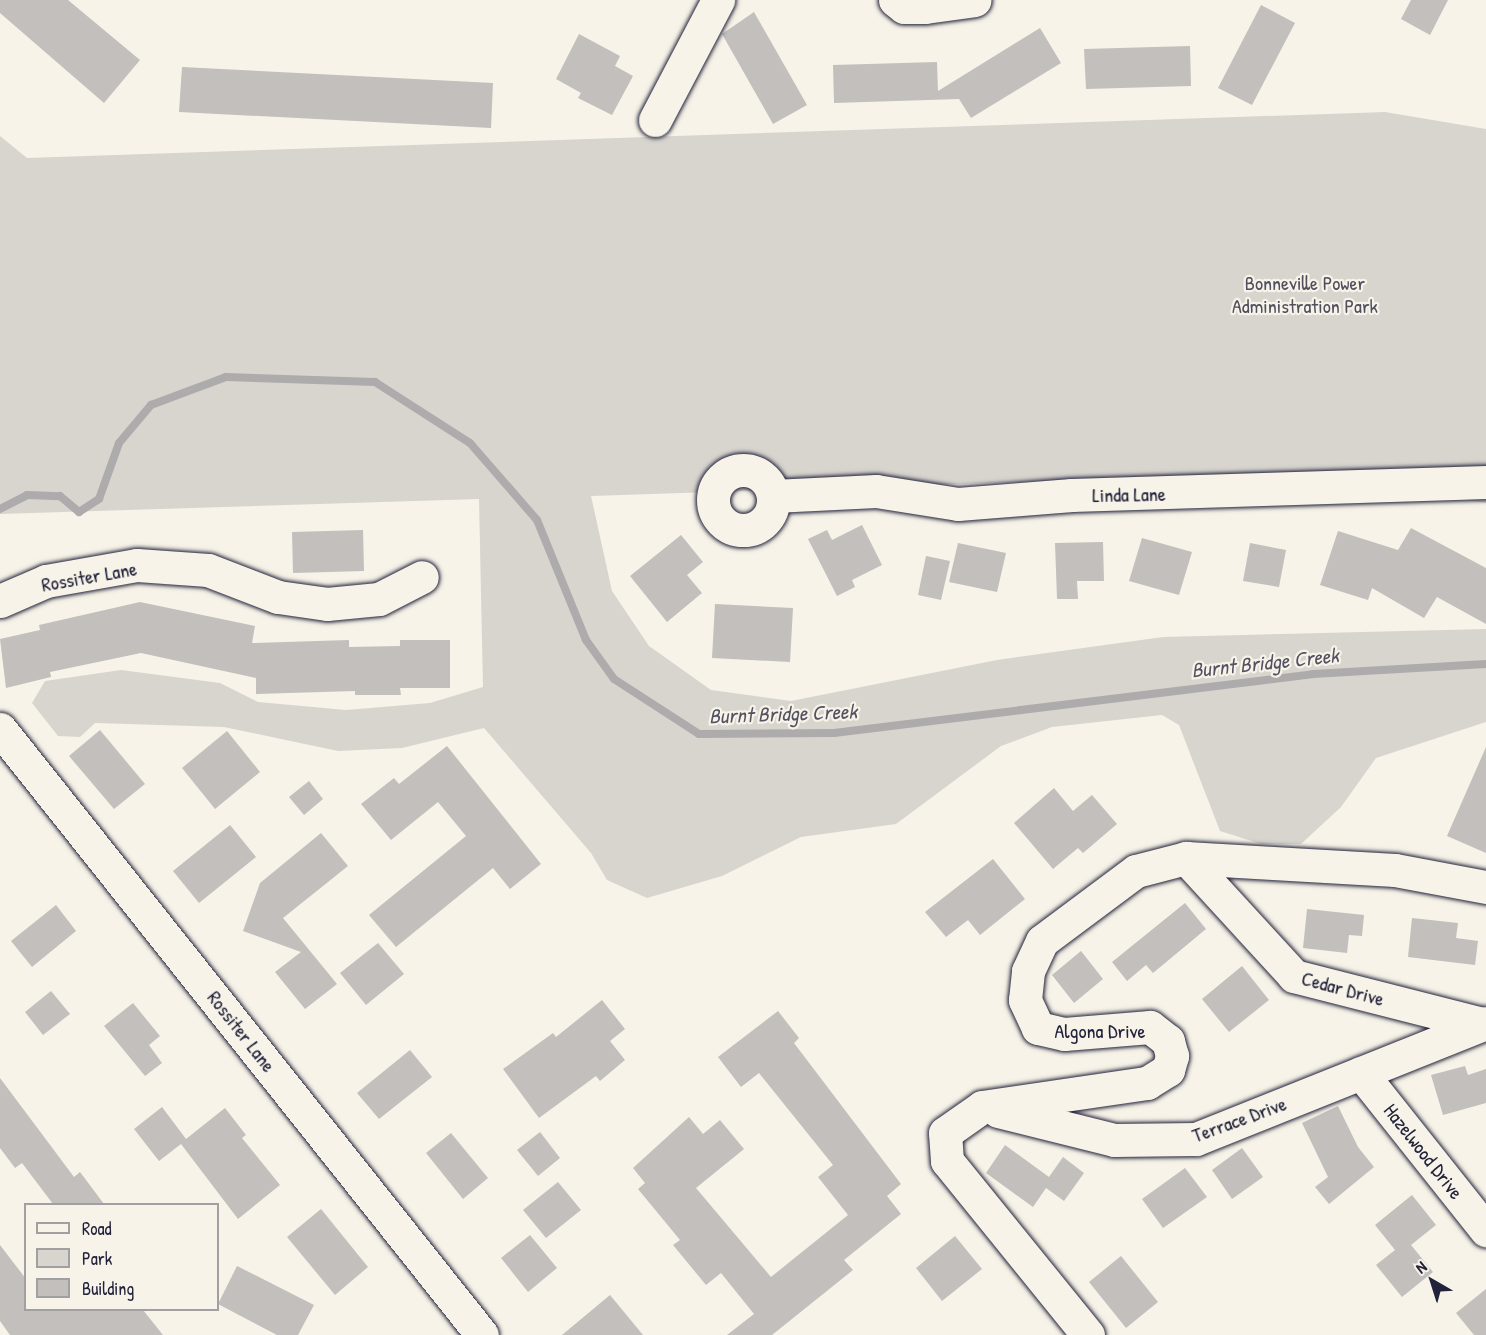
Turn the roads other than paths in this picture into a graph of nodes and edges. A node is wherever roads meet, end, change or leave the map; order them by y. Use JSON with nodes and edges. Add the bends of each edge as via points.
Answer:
{"nodes":[{"id":1,"x":718,"y":0,"type":"edge"},
{"id":2,"x":895,"y":0,"type":"edge"},
{"id":3,"x":975,"y":0,"type":"edge"},
{"id":4,"x":655,"y":120,"type":"dead end"},
{"id":5,"x":1486,"y":482,"type":"edge"},
{"id":6,"x":773,"y":496,"type":"dead end"},
{"id":7,"x":422,"y":577,"type":"dead end"},
{"id":8,"x":0,"y":601,"type":"edge"},
{"id":9,"x":0,"y":729,"type":"edge"},
{"id":10,"x":1197,"y":869,"type":"junction"},
{"id":11,"x":1486,"y":887,"type":"edge"},
{"id":12,"x":1484,"y":1024,"type":"edge"},
{"id":13,"x":1361,"y":1073,"type":"junction"},
{"id":14,"x":982,"y":1107,"type":"junction"},
{"id":15,"x":1486,"y":1230,"type":"edge"},
{"id":16,"x":482,"y":1335,"type":"edge"},
{"id":17,"x":1088,"y":1335,"type":"edge"}],
"edges":[{"from":1,"to":4,"type":"street"},
{"from":2,"to":3,"type":"street","via":[[904,6],[925,8]]},
{"from":5,"to":6,"type":"street","name":"Linda Lane","via":[[1072,495],[958,504],[876,491]]},
{"from":7,"to":8,"type":"street","name":"Rossiter Lane","via":[[379,599],[327,604],[278,597],[208,570],[137,565],[46,580]]},
{"from":9,"to":16,"type":"street","name":"Rossiter Lane"},
{"from":10,"to":11,"type":"street","name":"Algona Drive","via":[[1395,870]]},
{"from":10,"to":12,"type":"street","name":"Cedar Drive","via":[[1294,976]]},
{"from":10,"to":14,"type":"street","name":"Algona Drive","via":[[1136,871],[1042,941],[1028,971],[1025,1000],[1038,1028],[1064,1034],[1150,1027],[1168,1041],[1172,1056],[1168,1070],[1147,1083]]},
{"from":12,"to":13,"type":"street","name":"Terrace Drive"},
{"from":13,"to":14,"type":"street","name":"Terrace Drive","via":[[1196,1139],[1114,1140]]},
{"from":13,"to":15,"type":"street","name":"Hazelwood Drive"},
{"from":14,"to":17,"type":"street","name":"Algona Drive","via":[[945,1133],[946,1161]]}]}
